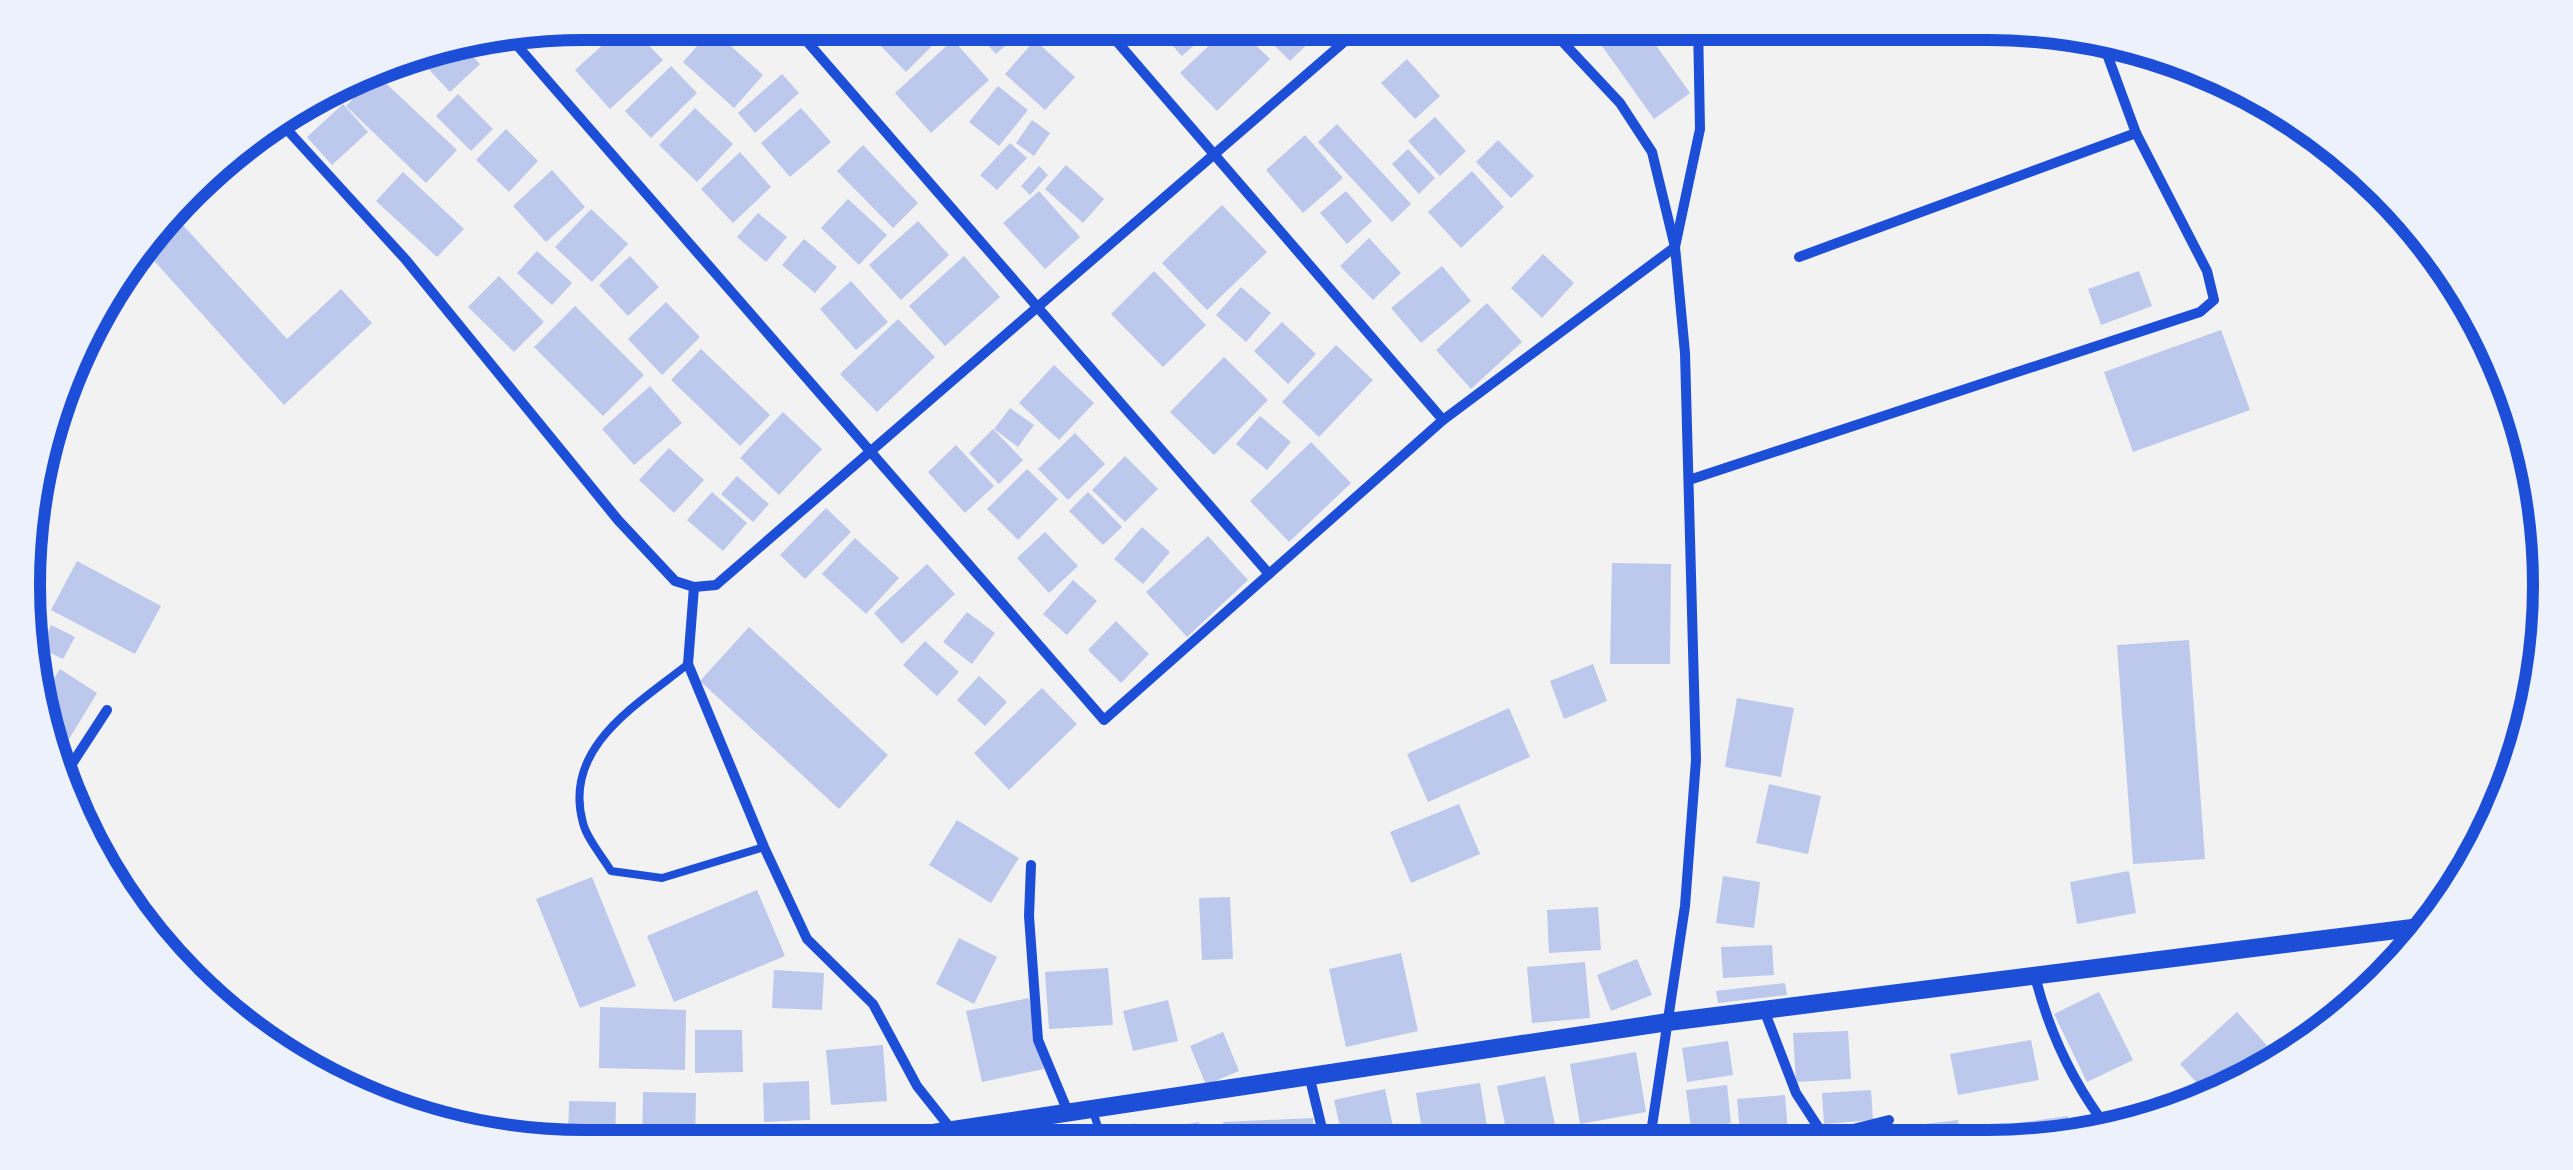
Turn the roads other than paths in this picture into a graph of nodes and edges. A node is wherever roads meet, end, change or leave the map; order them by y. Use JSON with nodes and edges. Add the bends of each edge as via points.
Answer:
{"nodes":[{"id":1,"x":807,"y":40,"type":"edge"},
{"id":2,"x":1117,"y":40,"type":"edge"},
{"id":3,"x":1345,"y":40,"type":"edge"},
{"id":4,"x":1562,"y":40,"type":"edge"},
{"id":5,"x":1698,"y":40,"type":"edge"},
{"id":6,"x":516,"y":45,"type":"edge"},
{"id":7,"x":2107,"y":53,"type":"edge"},
{"id":8,"x":287,"y":129,"type":"edge"},
{"id":9,"x":2136,"y":133,"type":"junction"},
{"id":10,"x":1213,"y":152,"type":"junction"},
{"id":11,"x":1675,"y":247,"type":"junction"},
{"id":12,"x":1799,"y":257,"type":"dead end"},
{"id":13,"x":1037,"y":306,"type":"junction"},
{"id":14,"x":1443,"y":420,"type":"junction"},
{"id":15,"x":872,"y":453,"type":"junction"},
{"id":16,"x":1689,"y":480,"type":"junction"},
{"id":17,"x":1269,"y":574,"type":"junction"},
{"id":18,"x":694,"y":587,"type":"junction"},
{"id":19,"x":688,"y":664,"type":"junction"},
{"id":20,"x":107,"y":710,"type":"dead end"},
{"id":21,"x":71,"y":766,"type":"edge"},
{"id":22,"x":764,"y":847,"type":"junction"},
{"id":23,"x":1032,"y":865,"type":"dead end"},
{"id":24,"x":2411,"y":928,"type":"edge"},
{"id":25,"x":2035,"y":976,"type":"junction"},
{"id":26,"x":1764,"y":1010,"type":"junction"},
{"id":27,"x":1668,"y":1022,"type":"junction"},
{"id":28,"x":1309,"y":1075,"type":"junction"},
{"id":29,"x":1092,"y":1108,"type":"junction"},
{"id":30,"x":1068,"y":1112,"type":"junction"},
{"id":31,"x":2100,"y":1118,"type":"edge"},
{"id":32,"x":1889,"y":1120,"type":"dead end"},
{"id":33,"x":951,"y":1129,"type":"junction"},
{"id":34,"x":945,"y":1130,"type":"edge"},
{"id":35,"x":1099,"y":1130,"type":"edge"},
{"id":36,"x":1322,"y":1130,"type":"edge"},
{"id":37,"x":1652,"y":1130,"type":"edge"},
{"id":38,"x":1820,"y":1130,"type":"edge"},
{"id":39,"x":1849,"y":1130,"type":"edge"}],
"edges":[{"from":1,"to":13,"type":"street"},
{"from":2,"to":10,"type":"street"},
{"from":3,"to":10,"type":"street"},
{"from":4,"to":11,"type":"street","via":[[1620,102],[1652,152]]},
{"from":5,"to":11,"type":"street","via":[[1700,129]]},
{"from":6,"to":15,"type":"street"},
{"from":7,"to":9,"type":"street"},
{"from":8,"to":18,"type":"street","via":[[406,260],[618,520],[675,581]]},
{"from":9,"to":12,"type":"street"},
{"from":9,"to":16,"type":"street","via":[[2207,271],[2214,300],[2200,312]]},
{"from":10,"to":13,"type":"street"},
{"from":10,"to":14,"type":"street"},
{"from":11,"to":14,"type":"street"},
{"from":11,"to":16,"type":"street"},
{"from":13,"to":15,"type":"street"},
{"from":13,"to":17,"type":"street"},
{"from":14,"to":17,"type":"street"},
{"from":15,"to":17,"type":"street","via":[[1104,720]]},
{"from":15,"to":18,"type":"street","via":[[716,586]]},
{"from":16,"to":27,"type":"street","via":[[1696,760]]},
{"from":18,"to":19,"type":"street"},
{"from":19,"to":22,"type":"street"},
{"from":19,"to":22,"type":"lane","via":[[586,754],[579,787],[583,825],[611,871],[662,878]]},
{"from":20,"to":21,"type":"street"},
{"from":22,"to":33,"type":"street","via":[[808,939],[873,1004],[918,1086]]},
{"from":23,"to":30,"type":"street","via":[[1038,1040]]},
{"from":24,"to":25,"type":"street"},
{"from":25,"to":26,"type":"street"},
{"from":25,"to":31,"type":"street","via":[[2045,1016]]},
{"from":26,"to":27,"type":"street"},
{"from":26,"to":38,"type":"street","via":[[1796,1093]]},
{"from":27,"to":28,"type":"street"},
{"from":27,"to":37,"type":"street"},
{"from":28,"to":29,"type":"street"},
{"from":28,"to":36,"type":"street"},
{"from":29,"to":30,"type":"street"},
{"from":29,"to":35,"type":"lane"},
{"from":30,"to":33,"type":"street"},
{"from":32,"to":39,"type":"street"},
{"from":33,"to":34,"type":"street"}]}
